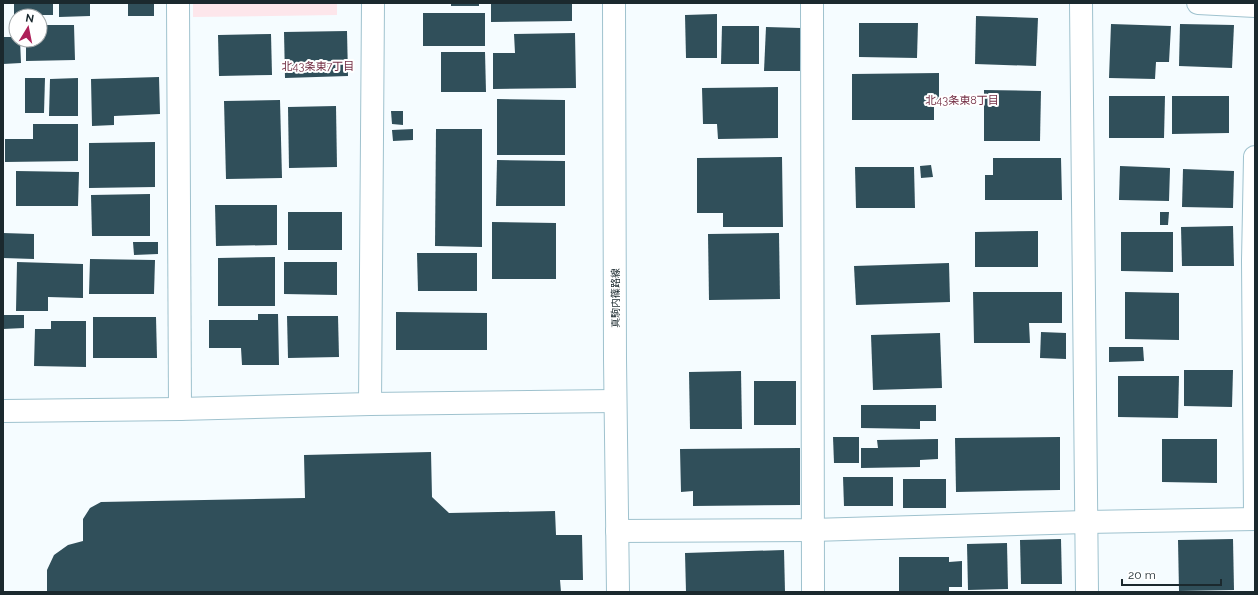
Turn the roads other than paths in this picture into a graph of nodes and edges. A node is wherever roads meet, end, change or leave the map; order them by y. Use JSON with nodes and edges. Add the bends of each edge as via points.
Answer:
{"nodes":[{"id":1,"x":178,"y":3,"type":"edge"},
{"id":2,"x":372,"y":3,"type":"edge"},
{"id":3,"x":614,"y":3,"type":"edge"},
{"id":4,"x":812,"y":3,"type":"edge"},
{"id":5,"x":1081,"y":3,"type":"edge"},
{"id":6,"x":1198,"y":3,"type":"edge"},
{"id":7,"x":1255,"y":6,"type":"edge"},
{"id":8,"x":1255,"y":157,"type":"edge"},
{"id":9,"x":1254,"y":261,"type":"edge"},
{"id":10,"x":615,"y":401,"type":"junction"},
{"id":11,"x":370,"y":404,"type":"junction"},
{"id":12,"x":180,"y":409,"type":"junction"},
{"id":13,"x":3,"y":411,"type":"edge"},
{"id":14,"x":1255,"y":495,"type":"edge"},
{"id":15,"x":1255,"y":513,"type":"edge"},
{"id":16,"x":1255,"y":519,"type":"edge"},
{"id":17,"x":1086,"y":522,"type":"junction"},
{"id":18,"x":812,"y":530,"type":"junction"},
{"id":19,"x":617,"y":531,"type":"junction"},
{"id":20,"x":618,"y":592,"type":"edge"},
{"id":21,"x":813,"y":592,"type":"edge"},
{"id":22,"x":1087,"y":592,"type":"edge"}],
"edges":[{"from":1,"to":12,"type":"street"},
{"from":2,"to":11,"type":"street"},
{"from":3,"to":10,"type":"street","name":"真駒内篠路線"},
{"from":4,"to":18,"type":"street"},
{"from":5,"to":17,"type":"street"},
{"from":6,"to":7,"type":"street"},
{"from":8,"to":9,"type":"street"},
{"from":9,"to":14,"type":"street"},
{"from":10,"to":11,"type":"street"},
{"from":10,"to":19,"type":"street","name":"真駒内篠路線"},
{"from":11,"to":12,"type":"street"},
{"from":12,"to":13,"type":"street"},
{"from":14,"to":15,"type":"street"},
{"from":16,"to":17,"type":"street"},
{"from":17,"to":18,"type":"street"},
{"from":17,"to":22,"type":"street"},
{"from":18,"to":19,"type":"street"},
{"from":18,"to":21,"type":"street"},
{"from":19,"to":20,"type":"street","name":"真駒内篠路線"}]}
